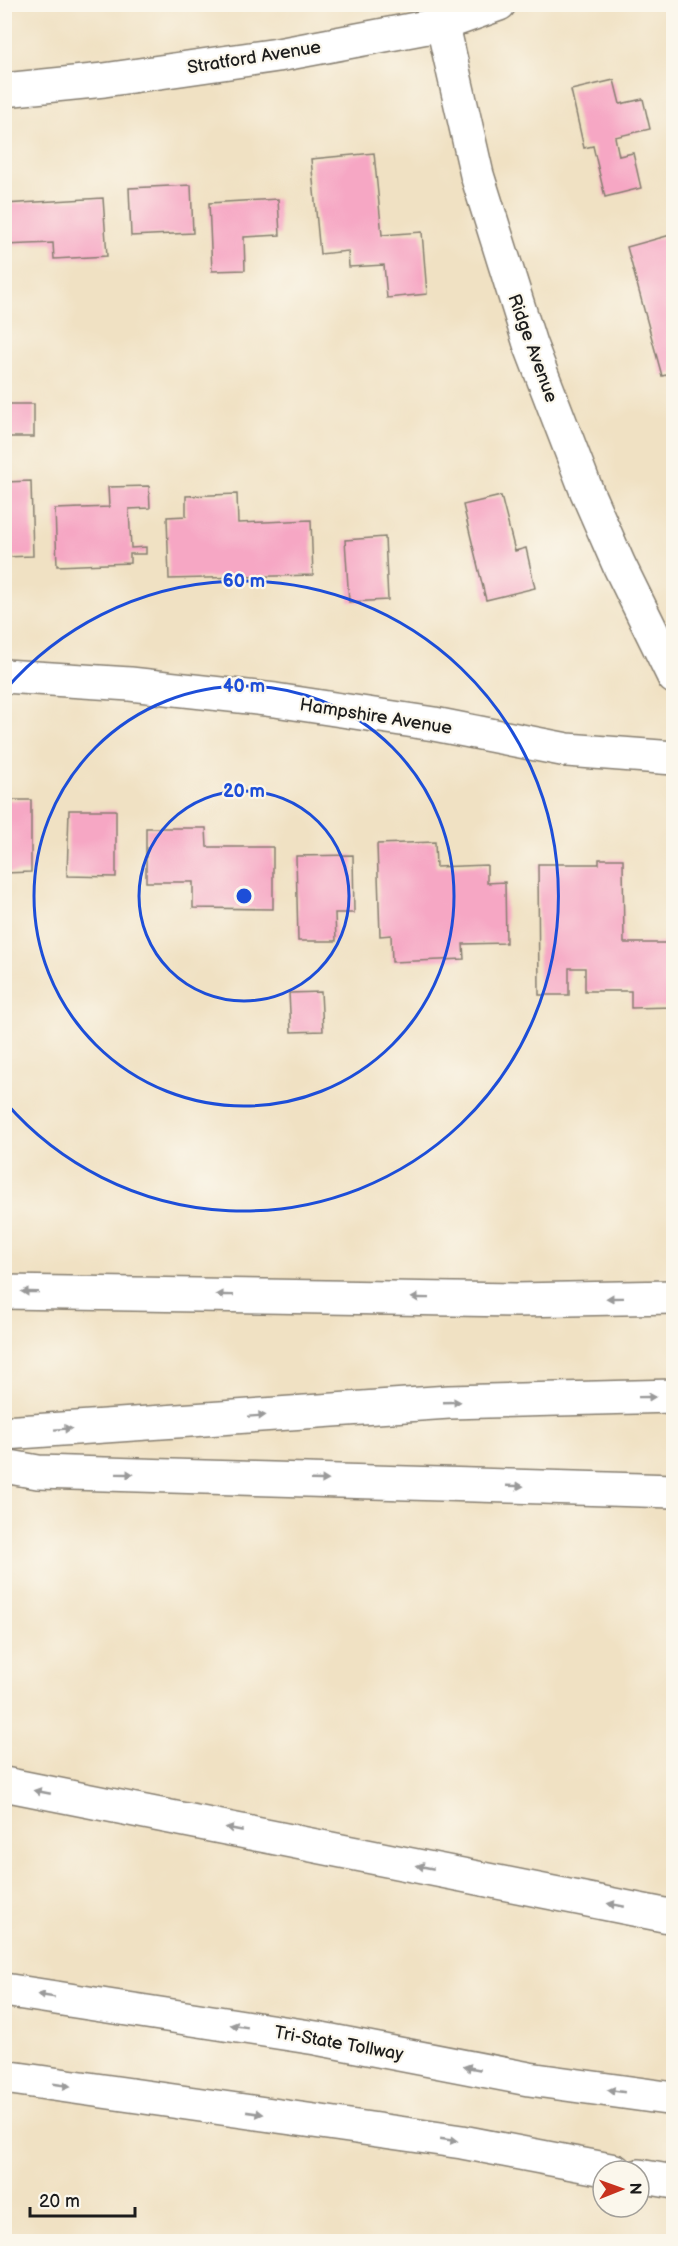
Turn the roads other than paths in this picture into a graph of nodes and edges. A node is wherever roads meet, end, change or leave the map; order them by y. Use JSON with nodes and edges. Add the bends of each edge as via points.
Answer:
{"nodes":[{"id":1,"x":499,"y":4,"type":"edge"},
{"id":2,"x":441,"y":14,"type":"edge"},
{"id":3,"x":4,"y":90,"type":"edge"},
{"id":4,"x":4,"y":676,"type":"edge"},
{"id":5,"x":674,"y":676,"type":"edge"},
{"id":6,"x":674,"y":758,"type":"edge"},
{"id":7,"x":4,"y":1292,"type":"edge"},
{"id":8,"x":674,"y":1297,"type":"edge"},
{"id":9,"x":674,"y":1396,"type":"edge"},
{"id":10,"x":4,"y":1433,"type":"edge"},
{"id":11,"x":4,"y":1466,"type":"edge"},
{"id":12,"x":674,"y":1491,"type":"edge"},
{"id":13,"x":4,"y":1784,"type":"edge"},
{"id":14,"x":674,"y":1917,"type":"edge"},
{"id":15,"x":4,"y":1989,"type":"edge"},
{"id":16,"x":4,"y":2077,"type":"edge"},
{"id":17,"x":674,"y":2099,"type":"edge"},
{"id":18,"x":591,"y":2166,"type":"edge"},
{"id":19,"x":651,"y":2178,"type":"edge"},
{"id":20,"x":674,"y":2182,"type":"edge"}],
"edges":[{"from":1,"to":2,"type":"main road","name":"Stratford Avenue"},
{"from":2,"to":3,"type":"main road","name":"Stratford Avenue","via":[[266,56]]},
{"from":2,"to":5,"type":"main road","name":"Ridge Avenue","via":[[477,175],[530,344],[587,492]]},
{"from":4,"to":6,"type":"main road","name":"Hampshire Avenue","via":[[130,684],[275,700],[434,724],[567,750]]},
{"from":8,"to":7,"type":"main road","one_way":true,"via":[[516,1300]]},
{"from":10,"to":9,"type":"main road","one_way":true,"via":[[449,1402]]},
{"from":11,"to":12,"type":"main road","one_way":true,"via":[[38,1472]]},
{"from":14,"to":13,"type":"main road","one_way":true},
{"from":17,"to":15,"type":"main road","name":"Tri-State Tollway","one_way":true,"via":[[529,2079],[316,2038]]},
{"from":16,"to":18,"type":"main road","one_way":true,"via":[[462,2142]]},
{"from":19,"to":20,"type":"main road"}]}
